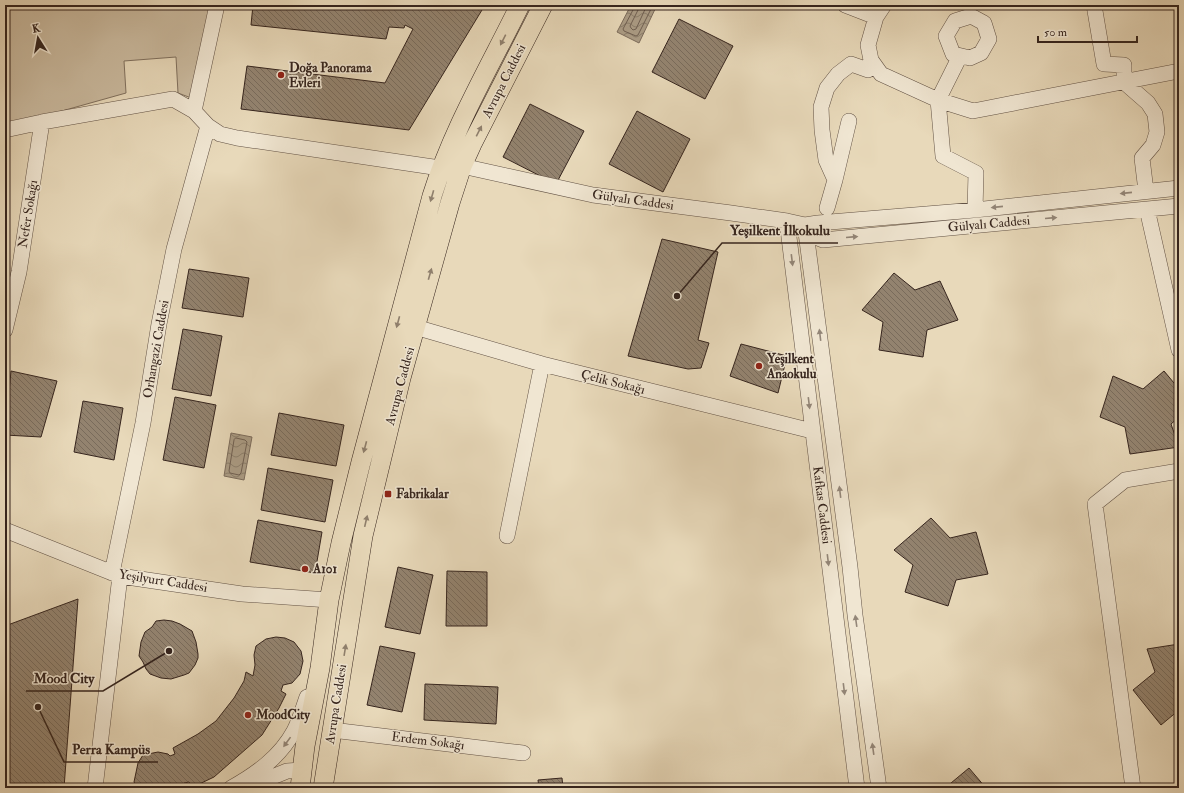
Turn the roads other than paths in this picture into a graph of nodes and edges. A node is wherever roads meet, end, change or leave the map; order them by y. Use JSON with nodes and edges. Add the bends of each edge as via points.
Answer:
{"nodes":[{"id":1,"x":217,"y":5,"type":"edge"},
{"id":2,"x":520,"y":5,"type":"edge"},
{"id":3,"x":543,"y":5,"type":"edge"},
{"id":4,"x":845,"y":5,"type":"edge"},
{"id":5,"x":1094,"y":5,"type":"edge"},
{"id":6,"x":880,"y":11,"type":"edge"},
{"id":7,"x":961,"y":12,"type":"edge"},
{"id":8,"x":960,"y":56,"type":"junction"},
{"id":9,"x":871,"y":60,"type":"junction"},
{"id":10,"x":1179,"y":71,"type":"edge"},
{"id":11,"x":1124,"y":82,"type":"junction"},
{"id":12,"x":938,"y":100,"type":"junction"},
{"id":13,"x":194,"y":112,"type":"junction"},
{"id":14,"x":849,"y":121,"type":"dead end"},
{"id":15,"x":42,"y":122,"type":"junction"},
{"id":16,"x":208,"y":126,"type":"junction"},
{"id":17,"x":5,"y":130,"type":"edge"},
{"id":18,"x":462,"y":166,"type":"junction"},
{"id":19,"x":440,"y":168,"type":"junction"},
{"id":20,"x":835,"y":180,"type":"junction"},
{"id":21,"x":1179,"y":188,"type":"edge"},
{"id":22,"x":1146,"y":191,"type":"junction"},
{"id":23,"x":1179,"y":206,"type":"edge"},
{"id":24,"x":827,"y":208,"type":"dead end"},
{"id":25,"x":1147,"y":209,"type":"junction"},
{"id":26,"x":975,"y":210,"type":"junction"},
{"id":27,"x":787,"y":221,"type":"junction"},
{"id":28,"x":805,"y":225,"type":"junction"},
{"id":29,"x":415,"y":327,"type":"junction"},
{"id":30,"x":5,"y":330,"type":"edge"},
{"id":31,"x":1179,"y":350,"type":"edge"},
{"id":32,"x":542,"y":364,"type":"junction"},
{"id":33,"x":812,"y":431,"type":"junction"},
{"id":34,"x":1179,"y":471,"type":"edge"},
{"id":35,"x":5,"y":530,"type":"edge"},
{"id":36,"x":507,"y":536,"type":"dead end"},
{"id":37,"x":116,"y":574,"type":"junction"},
{"id":38,"x":329,"y":600,"type":"junction"},
{"id":39,"x":320,"y":668,"type":"junction"},
{"id":40,"x":332,"y":730,"type":"junction"},
{"id":41,"x":523,"y":753,"type":"dead end"},
{"id":42,"x":300,"y":784,"type":"edge"},
{"id":43,"x":324,"y":784,"type":"edge"},
{"id":44,"x":95,"y":788,"type":"edge"},
{"id":45,"x":231,"y":788,"type":"edge"},
{"id":46,"x":245,"y":788,"type":"edge"},
{"id":47,"x":857,"y":788,"type":"edge"},
{"id":48,"x":879,"y":788,"type":"edge"},
{"id":49,"x":1133,"y":788,"type":"edge"}],
"edges":[{"from":1,"to":13,"type":"street"},
{"from":2,"to":19,"type":"main road","name":"Avrupa Caddesi","one_way":true},
{"from":18,"to":3,"type":"main road","name":"Avrupa Caddesi","one_way":true},
{"from":4,"to":6,"type":"street"},
{"from":5,"to":11,"type":"street","via":[[1104,64],[1124,65]]},
{"from":6,"to":9,"type":"street","via":[[868,45]]},
{"from":7,"to":8,"type":"street","via":[[946,36],[953,54]]},
{"from":7,"to":8,"type":"street","via":[[984,23],[989,39],[982,53],[970,58]]},
{"from":8,"to":12,"type":"street"},
{"from":9,"to":12,"type":"street","via":[[881,74]]},
{"from":9,"to":20,"type":"street","via":[[868,70],[851,64],[838,74],[827,88],[821,107],[826,160]]},
{"from":10,"to":11,"type":"street"},
{"from":11,"to":12,"type":"street","via":[[973,111]]},
{"from":11,"to":22,"type":"street","via":[[1148,103],[1155,114],[1157,132],[1153,145],[1142,158]]},
{"from":12,"to":26,"type":"street","via":[[943,156],[976,173]]},
{"from":13,"to":15,"type":"street","via":[[173,99]]},
{"from":13,"to":16,"type":"street"},
{"from":14,"to":20,"type":"street"},
{"from":15,"to":17,"type":"street"},
{"from":15,"to":30,"type":"street","name":"Nefer Sokağı","via":[[19,272]]},
{"from":16,"to":19,"type":"street","via":[[220,134],[238,138]]},
{"from":16,"to":37,"type":"street","name":"Orhangazi Caddesi","via":[[174,249]]},
{"from":18,"to":27,"type":"street","name":"Gülyalı Caddesi","via":[[593,195]]},
{"from":29,"to":18,"type":"main road","name":"Avrupa Caddesi","one_way":true},
{"from":19,"to":38,"type":"main road","name":"Avrupa Caddesi","one_way":true,"via":[[361,462]]},
{"from":20,"to":24,"type":"street"},
{"from":21,"to":22,"type":"street","name":"Gülyalı Caddesi"},
{"from":22,"to":26,"type":"street","name":"Gülyalı Caddesi","one_way":true},
{"from":23,"to":25,"type":"street","name":"Gülyalı Caddesi"},
{"from":28,"to":25,"type":"street","name":"Gülyalı Caddesi","one_way":true,"via":[[813,236],[823,240]]},
{"from":25,"to":31,"type":"street"},
{"from":26,"to":28,"type":"street","name":"Gülyalı Caddesi"},
{"from":27,"to":28,"type":"street","name":"Gülyalı Caddesi"},
{"from":27,"to":33,"type":"street","name":"Kafkas Caddesi","one_way":true},
{"from":48,"to":28,"type":"street","name":"Kafkas Caddesi","one_way":true},
{"from":29,"to":32,"type":"street","name":"Çelik Sokağı"},
{"from":40,"to":29,"type":"main road","name":"Avrupa Caddesi","one_way":true,"via":[[363,536]]},
{"from":32,"to":33,"type":"street","name":"Çelik Sokağı"},
{"from":32,"to":36,"type":"street"},
{"from":33,"to":47,"type":"street","name":"Kafkas Caddesi","one_way":true},
{"from":34,"to":49,"type":"street","via":[[1125,480],[1095,504]]},
{"from":35,"to":37,"type":"street","name":"Yeşilyurt Caddesi"},
{"from":37,"to":38,"type":"street","name":"Yeşilyurt Caddesi","via":[[242,594]]},
{"from":37,"to":44,"type":"street","name":"Orhangazi Caddesi"},
{"from":38,"to":39,"type":"main road","name":"Avrupa Caddesi"},
{"from":39,"to":42,"type":"main road","name":"Avrupa Caddesi"},
{"from":39,"to":45,"type":"street","one_way":true,"via":[[308,693],[302,714],[284,746],[257,772]]},
{"from":40,"to":41,"type":"street","name":"Erdem Sokağı"},
{"from":40,"to":43,"type":"main road","name":"Avrupa Caddesi"},
{"from":42,"to":43,"type":"main road","via":[[320,776]]},
{"from":42,"to":46,"type":"street","via":[[287,771]]}]}
